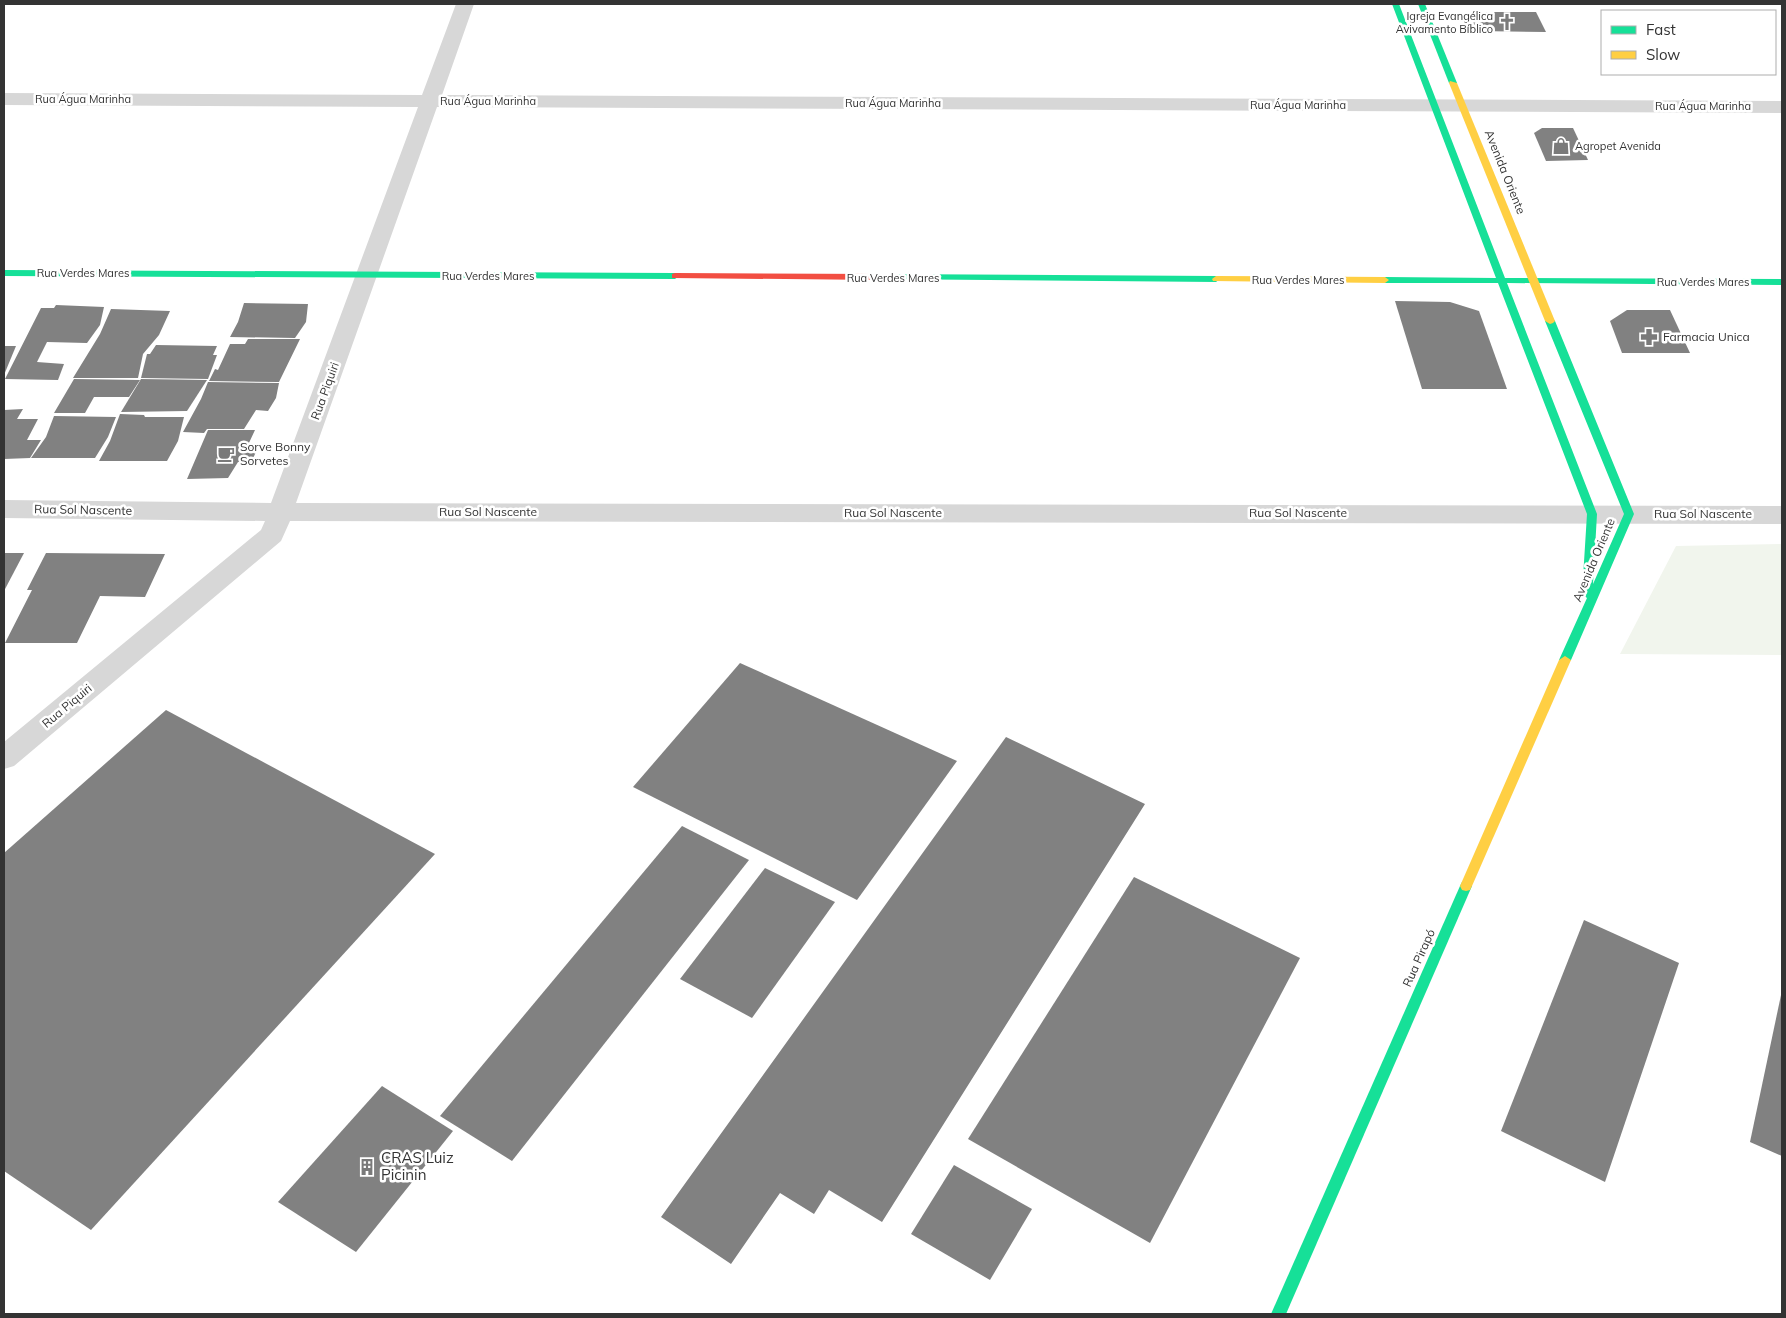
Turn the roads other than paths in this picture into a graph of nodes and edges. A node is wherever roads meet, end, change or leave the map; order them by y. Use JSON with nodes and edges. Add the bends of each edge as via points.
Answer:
{"nodes":[{"id":1,"x":465,"y":4,"type":"edge"},
{"id":2,"x":1395,"y":4,"type":"edge"},
{"id":3,"x":1421,"y":4,"type":"edge"},
{"id":4,"x":4,"y":99,"type":"edge"},
{"id":5,"x":429,"y":101,"type":"junction"},
{"id":6,"x":1434,"y":105,"type":"junction"},
{"id":7,"x":1462,"y":105,"type":"junction"},
{"id":8,"x":1782,"y":107,"type":"edge"},
{"id":9,"x":4,"y":273,"type":"edge"},
{"id":10,"x":368,"y":276,"type":"junction"},
{"id":11,"x":1535,"y":280,"type":"junction"},
{"id":12,"x":1503,"y":281,"type":"junction"},
{"id":13,"x":1782,"y":282,"type":"edge"},
{"id":14,"x":4,"y":509,"type":"edge"},
{"id":15,"x":280,"y":512,"type":"junction"},
{"id":16,"x":1592,"y":514,"type":"junction"},
{"id":17,"x":1629,"y":514,"type":"junction"},
{"id":18,"x":1782,"y":514,"type":"edge"},
{"id":19,"x":1586,"y":613,"type":"junction"},
{"id":20,"x":4,"y":758,"type":"edge"},
{"id":21,"x":1278,"y":1314,"type":"edge"}],
"edges":[{"from":1,"to":5,"type":"street","name":"Rua Piquiri"},
{"from":2,"to":6,"type":"street","name":"Avenida Oriente"},
{"from":3,"to":7,"type":"street","name":"Avenida Oriente"},
{"from":4,"to":5,"type":"street","name":"Rua Água Marinha"},
{"from":5,"to":6,"type":"street","name":"Rua Água Marinha"},
{"from":5,"to":10,"type":"street","name":"Rua Piquiri"},
{"from":6,"to":7,"type":"street","name":"Rua Água Marinha"},
{"from":6,"to":12,"type":"street","name":"Avenida Oriente"},
{"from":7,"to":8,"type":"street","name":"Rua Água Marinha"},
{"from":7,"to":11,"type":"street","name":"Avenida Oriente"},
{"from":9,"to":10,"type":"street","name":"Rua Verdes Mares"},
{"from":10,"to":12,"type":"street","name":"Rua Verdes Mares"},
{"from":10,"to":15,"type":"street","name":"Rua Piquiri"},
{"from":11,"to":12,"type":"street","name":"Rua Verdes Mares"},
{"from":11,"to":13,"type":"street","name":"Rua Verdes Mares"},
{"from":11,"to":17,"type":"street","name":"Avenida Oriente"},
{"from":12,"to":16,"type":"street","name":"Avenida Oriente"},
{"from":14,"to":15,"type":"street","name":"Rua Sol Nascente"},
{"from":15,"to":16,"type":"street","name":"Rua Sol Nascente"},
{"from":15,"to":20,"type":"street","name":"Rua Piquiri","via":[[272,535]]},
{"from":16,"to":17,"type":"street","name":"Rua Sol Nascente"},
{"from":16,"to":19,"type":"street","name":"Avenida Oriente"},
{"from":17,"to":18,"type":"street","name":"Rua Sol Nascente"},
{"from":17,"to":19,"type":"street","name":"Avenida Oriente"},
{"from":19,"to":21,"type":"street","name":"Rua Pirapó"}]}
